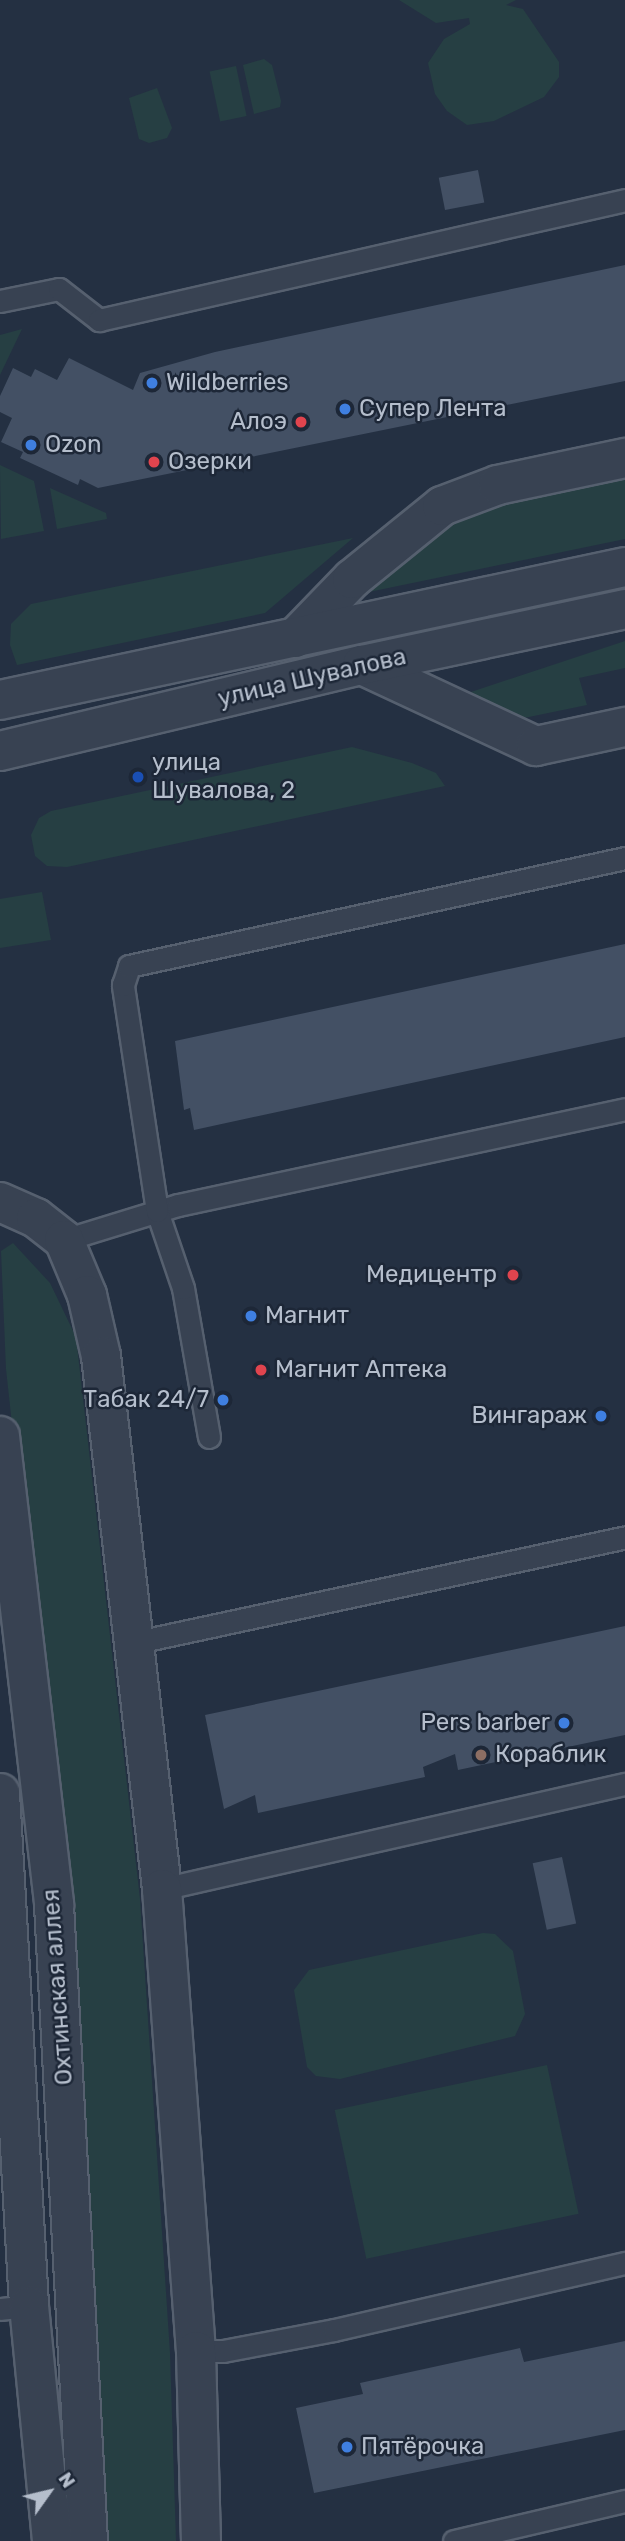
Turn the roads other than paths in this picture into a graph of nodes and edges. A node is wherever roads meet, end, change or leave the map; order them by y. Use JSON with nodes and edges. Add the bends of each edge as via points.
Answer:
{"nodes":[{"id":1,"x":625,"y":200,"type":"edge"},
{"id":2,"x":0,"y":301,"type":"edge"},
{"id":3,"x":625,"y":458,"type":"edge"},
{"id":4,"x":625,"y":567,"type":"edge"},
{"id":5,"x":625,"y":609,"type":"edge"},
{"id":6,"x":295,"y":638,"type":"junction"},
{"id":7,"x":362,"y":664,"type":"junction"},
{"id":8,"x":0,"y":700,"type":"edge"},
{"id":9,"x":625,"y":727,"type":"edge"},
{"id":10,"x":0,"y":751,"type":"edge"},
{"id":11,"x":625,"y":858,"type":"edge"},
{"id":12,"x":625,"y":1108,"type":"edge"},
{"id":13,"x":0,"y":1202,"type":"edge"},
{"id":14,"x":156,"y":1211,"type":"junction"},
{"id":15,"x":64,"y":1241,"type":"junction"},
{"id":16,"x":0,"y":1436,"type":"edge"},
{"id":17,"x":209,"y":1437,"type":"dead end"},
{"id":18,"x":625,"y":1537,"type":"edge"},
{"id":19,"x":137,"y":1642,"type":"junction"},
{"id":20,"x":625,"y":1784,"type":"edge"},
{"id":21,"x":0,"y":1793,"type":"edge"},
{"id":22,"x":162,"y":1889,"type":"junction"},
{"id":23,"x":0,"y":1946,"type":"edge"},
{"id":24,"x":8,"y":2002,"type":"junction"},
{"id":25,"x":625,"y":2263,"type":"edge"},
{"id":26,"x":14,"y":2307,"type":"edge"},
{"id":27,"x":196,"y":2351,"type":"junction"},
{"id":28,"x":625,"y":2501,"type":"edge"},
{"id":29,"x":51,"y":2541,"type":"edge"},
{"id":30,"x":88,"y":2541,"type":"edge"},
{"id":31,"x":201,"y":2541,"type":"edge"},
{"id":32,"x":454,"y":2541,"type":"edge"}],
"edges":[{"from":1,"to":2,"type":"lane","via":[[99,320],[59,289]]},
{"from":3,"to":6,"type":"street","via":[[498,485],[442,506],[352,579]]},
{"from":4,"to":6,"type":"street","name":"улица Шувалова"},
{"from":5,"to":7,"type":"street","name":"улица Шувалова"},
{"from":6,"to":8,"type":"street","name":"улица Шувалова"},
{"from":7,"to":9,"type":"street","via":[[536,747]]},
{"from":7,"to":10,"type":"street","name":"улица Шувалова"},
{"from":11,"to":14,"type":"lane","via":[[129,966],[123,985]]},
{"from":12,"to":14,"type":"lane"},
{"from":13,"to":15,"type":"street","via":[[36,1219]]},
{"from":14,"to":15,"type":"lane"},
{"from":14,"to":17,"type":"lane","via":[[183,1288]]},
{"from":15,"to":19,"type":"street","via":[[87,1295],[101,1356]]},
{"from":16,"to":30,"type":"street","name":"Охтинская аллея","via":[[54,1905]]},
{"from":18,"to":19,"type":"lane"},
{"from":19,"to":22,"type":"street"},
{"from":20,"to":22,"type":"lane"},
{"from":21,"to":24,"type":"street","name":"Охтинская аллея","via":[[7,1868]]},
{"from":22,"to":27,"type":"street"},
{"from":23,"to":24,"type":"street"},
{"from":24,"to":26,"type":"street","name":"Охтинская аллея"},
{"from":25,"to":27,"type":"lane","via":[[334,2330],[223,2351]]},
{"from":26,"to":29,"type":"street","name":"Охтинская аллея"},
{"from":27,"to":31,"type":"street"},
{"from":28,"to":32,"type":"lane"}]}
